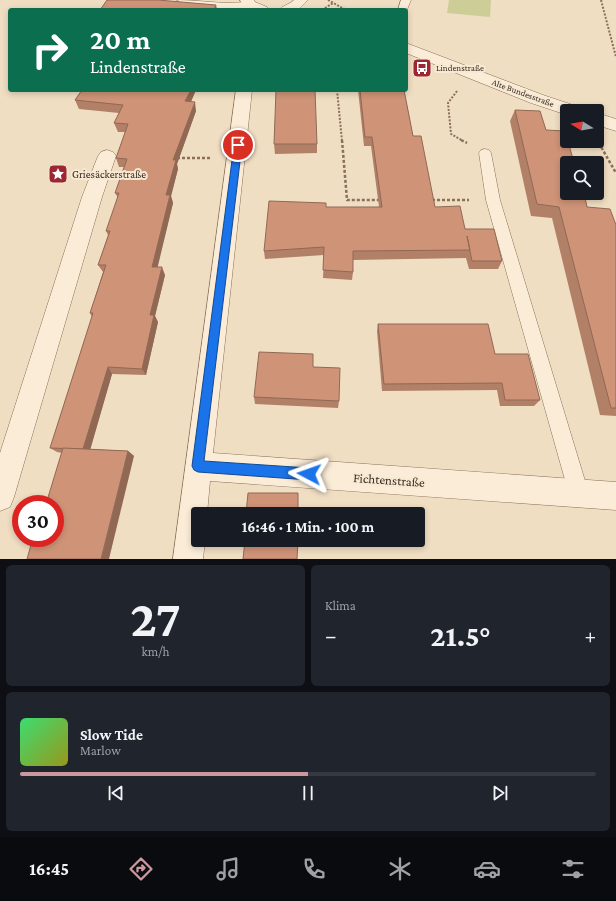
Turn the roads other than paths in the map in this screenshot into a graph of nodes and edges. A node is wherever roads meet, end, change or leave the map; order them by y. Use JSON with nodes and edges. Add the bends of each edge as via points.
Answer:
{"nodes":[{"id":1,"x":182,"y":0,"type":"edge"},
{"id":2,"x":255,"y":7,"type":"edge"},
{"id":3,"x":408,"y":49,"type":"edge"},
{"id":4,"x":244,"y":92,"type":"edge"},
{"id":5,"x":560,"y":106,"type":"edge"},
{"id":6,"x":604,"y":121,"type":"edge"},
{"id":7,"x":616,"y":125,"type":"edge"},
{"id":8,"x":485,"y":153,"type":"road end"},
{"id":9,"x":107,"y":156,"type":"dead end"},
{"id":10,"x":198,"y":466,"type":"junction"},
{"id":11,"x":579,"y":494,"type":"junction"},
{"id":12,"x":616,"y":496,"type":"edge"},
{"id":13,"x":0,"y":497,"type":"edge"},
{"id":14,"x":188,"y":559,"type":"edge"}],
"edges":[{"from":1,"to":2,"type":"lane","via":[[221,6]]},
{"from":3,"to":5,"type":"street","name":"Alte Bundesstraße"},
{"from":4,"to":10,"type":"street"},
{"from":6,"to":7,"type":"street"},
{"from":8,"to":11,"type":"lane","via":[[493,200]]},
{"from":9,"to":13,"type":"street","via":[[92,197]]},
{"from":10,"to":11,"type":"street","name":"Fichtenstraße"},
{"from":10,"to":14,"type":"street"},
{"from":11,"to":12,"type":"street","name":"Fichtenstraße"}]}
